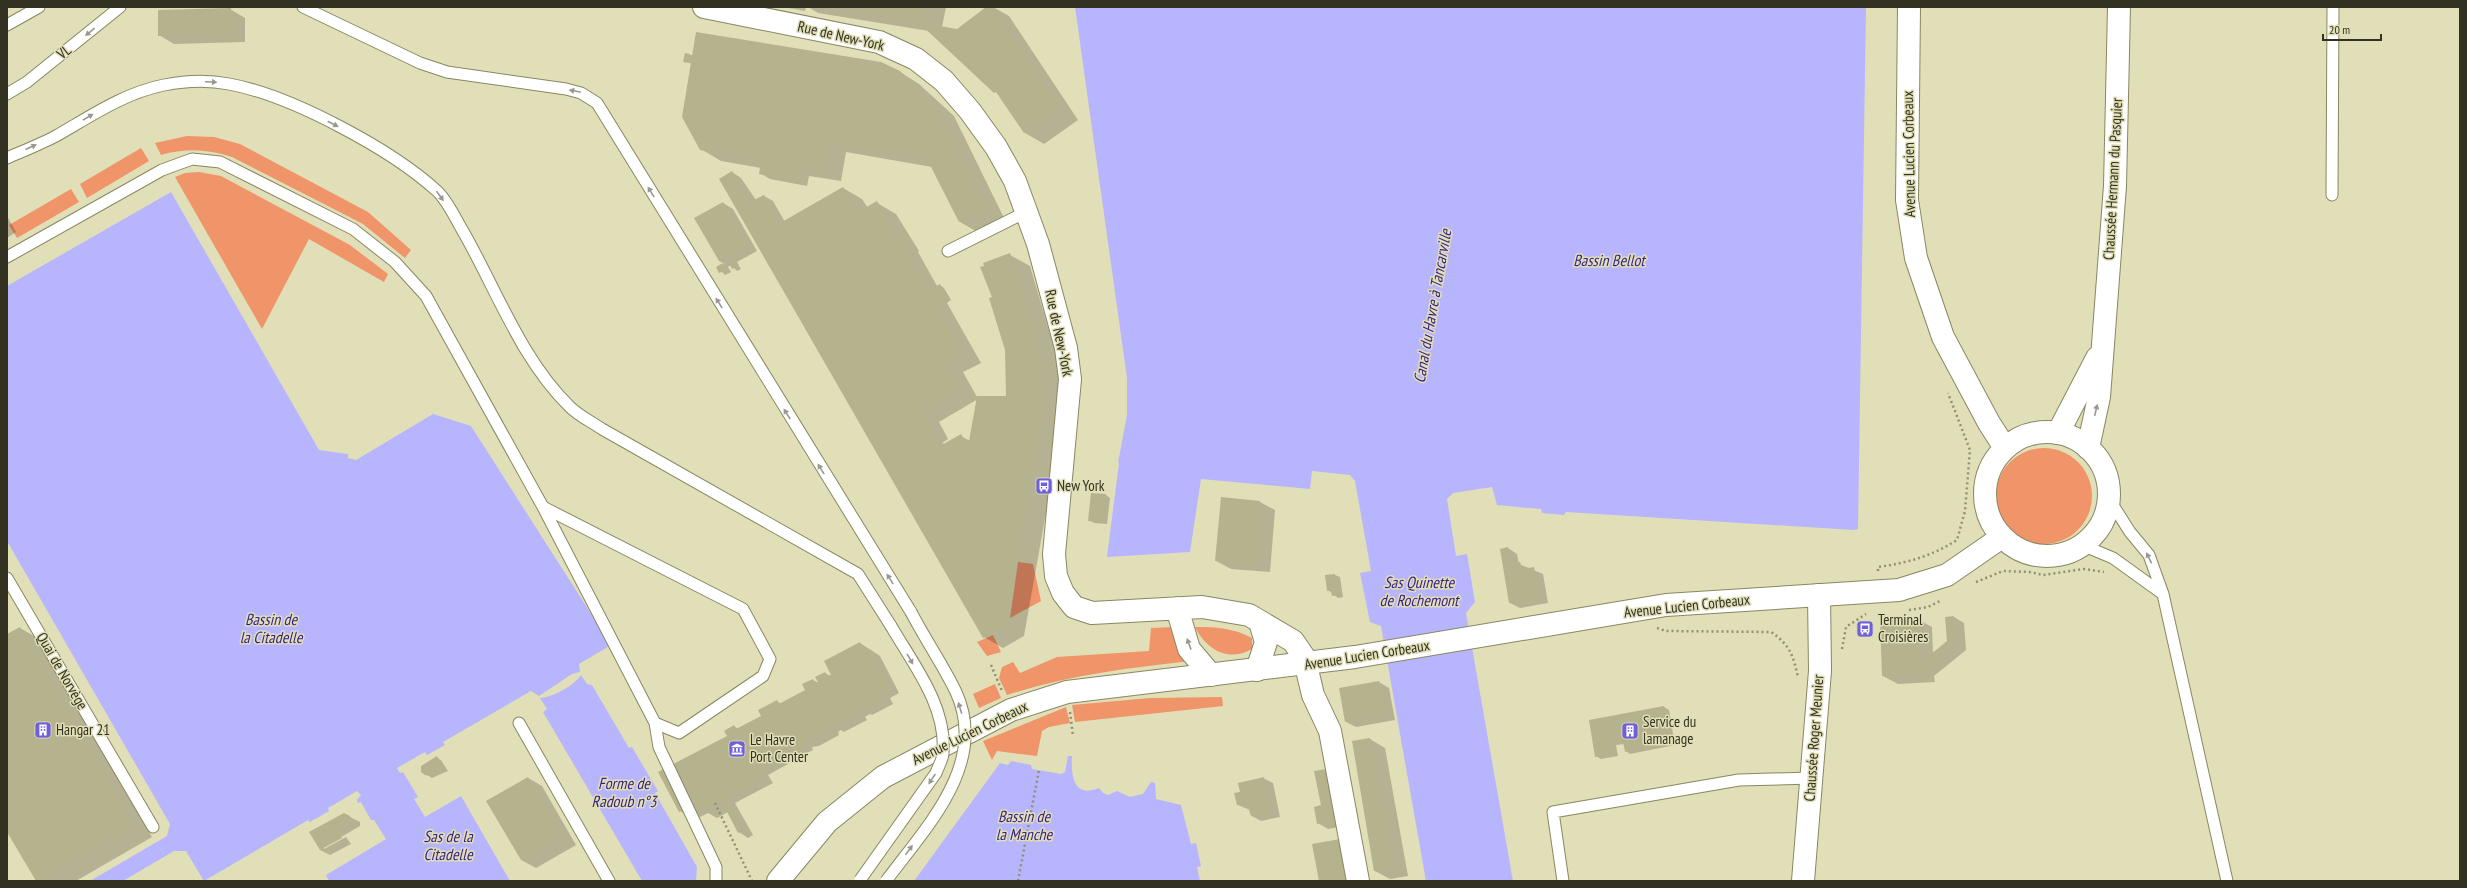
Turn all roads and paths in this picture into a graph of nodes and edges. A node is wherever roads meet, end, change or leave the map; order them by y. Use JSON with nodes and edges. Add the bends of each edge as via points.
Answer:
{"nodes":[{"id":1,"x":39,"y":7,"type":"edge"},
{"id":2,"x":120,"y":7,"type":"edge"},
{"id":3,"x":303,"y":7,"type":"edge"},
{"id":4,"x":704,"y":7,"type":"edge"},
{"id":5,"x":1909,"y":7,"type":"edge"},
{"id":6,"x":2119,"y":7,"type":"edge"},
{"id":7,"x":2333,"y":7,"type":"edge"},
{"id":8,"x":7,"y":25,"type":"edge"},
{"id":9,"x":7,"y":94,"type":"edge"},
{"id":10,"x":7,"y":158,"type":"edge"},
{"id":11,"x":2332,"y":195,"type":"dead end"},
{"id":12,"x":1026,"y":212,"type":"junction"},
{"id":13,"x":948,"y":250,"type":"dead end"},
{"id":14,"x":7,"y":257,"type":"edge"},
{"id":15,"x":2101,"y":350,"type":"junction"},
{"id":16,"x":2058,"y":433,"type":"junction"},
{"id":17,"x":2006,"y":448,"type":"junction"},
{"id":18,"x":2088,"y":448,"type":"junction"},
{"id":19,"x":2109,"y":499,"type":"junction"},
{"id":20,"x":543,"y":507,"type":"junction"},
{"id":21,"x":2002,"y":537,"type":"junction"},
{"id":22,"x":2082,"y":545,"type":"junction"},
{"id":23,"x":2108,"y":572,"type":"dead end"},
{"id":24,"x":7,"y":578,"type":"edge"},
{"id":25,"x":1972,"y":584,"type":"dead end"},
{"id":26,"x":2163,"y":594,"type":"junction"},
{"id":27,"x":1819,"y":595,"type":"junction"},
{"id":28,"x":1947,"y":597,"type":"dead end"},
{"id":29,"x":1177,"y":608,"type":"junction"},
{"id":30,"x":1906,"y":611,"type":"dead end"},
{"id":31,"x":1871,"y":614,"type":"dead end"},
{"id":32,"x":1260,"y":622,"type":"junction"},
{"id":33,"x":1653,"y":626,"type":"dead end"},
{"id":34,"x":1841,"y":654,"type":"dead end"},
{"id":35,"x":1307,"y":664,"type":"junction"},
{"id":36,"x":991,"y":665,"type":"dead end"},
{"id":37,"x":1257,"y":670,"type":"junction"},
{"id":38,"x":1210,"y":675,"type":"junction"},
{"id":39,"x":1799,"y":681,"type":"dead end"},
{"id":40,"x":998,"y":682,"type":"dead end"},
{"id":41,"x":519,"y":723,"type":"dead end"},
{"id":42,"x":655,"y":723,"type":"junction"},
{"id":43,"x":1072,"y":723,"type":"dead end"},
{"id":44,"x":1073,"y":736,"type":"dead end"},
{"id":45,"x":1038,"y":770,"type":"dead end"},
{"id":46,"x":1812,"y":778,"type":"junction"},
{"id":47,"x":714,"y":803,"type":"dead end"},
{"id":48,"x":153,"y":827,"type":"dead end"},
{"id":49,"x":860,"y":880,"type":"edge"},
{"id":50,"x":609,"y":881,"type":"edge"},
{"id":51,"x":716,"y":881,"type":"edge"},
{"id":52,"x":752,"y":881,"type":"edge"},
{"id":53,"x":778,"y":881,"type":"edge"},
{"id":54,"x":886,"y":881,"type":"edge"},
{"id":55,"x":1018,"y":881,"type":"edge"},
{"id":56,"x":1358,"y":881,"type":"edge"},
{"id":57,"x":1563,"y":881,"type":"edge"},
{"id":58,"x":1802,"y":881,"type":"edge"},
{"id":59,"x":2227,"y":881,"type":"edge"}],
"edges":[{"from":1,"to":8,"type":"lane"},
{"from":2,"to":9,"type":"lane","name":"VL","one_way":true,"via":[[27,82]]},
{"from":54,"to":3,"type":"lane","one_way":true,"bridge":true,"via":[[947,799],[961,767],[966,747],[964,720],[956,693],[911,612],[597,103],[581,93],[566,89],[440,69],[420,63]]},
{"from":4,"to":12,"type":"street","name":"Rue de New-York","via":[[879,42],[916,60],[944,81],[970,111],[996,147],[1015,181]]},
{"from":5,"to":17,"type":"street","name":"Avenue Lucien Corbeaux","via":[[1907,200],[1916,258],[1943,337],[1989,423]]},
{"from":6,"to":15,"type":"street","name":"Chaussée Hermann du Pasquier","via":[[2115,186]]},
{"from":7,"to":11,"type":"lane"},
{"from":10,"to":49,"type":"lane","one_way":true,"bridge":true,"via":[[54,137],[97,111],[140,91],[196,82],[228,83],[296,105],[377,147],[438,192],[464,234],[532,360],[571,408],[602,429],[858,574],[891,626],[933,699],[943,731],[943,754],[936,773]]},
{"from":12,"to":13,"type":"lane"},
{"from":12,"to":29,"type":"street","name":"Rue de New-York","via":[[1038,244],[1062,334],[1070,380],[1054,554],[1056,576],[1063,593],[1074,607],[1092,613]]},
{"from":14,"to":20,"type":"lane","via":[[162,170],[192,159],[220,162],[353,229],[395,262],[426,296]]},
{"from":15,"to":16,"type":"street","name":"Chaussée Hermann du Pasquier"},
{"from":18,"to":15,"type":"street","name":"Chaussée Hermann du Pasquier","one_way":true,"via":[[2099,397]]},
{"from":16,"to":17,"type":"street","via":[[2030,434]]},
{"from":16,"to":18,"type":"street","via":[[2074,438]]},
{"from":17,"to":21,"type":"street","via":[[1993,463],[1986,482],[1985,501],[1991,520]]},
{"from":18,"to":19,"type":"street","via":[[2104,471]]},
{"from":19,"to":22,"type":"street","via":[[2101,525]]},
{"from":26,"to":19,"type":"lane","one_way":true,"via":[[2149,555],[2130,532]]},
{"from":20,"to":42,"type":"lane"},
{"from":20,"to":42,"type":"lane","via":[[743,609],[770,659],[763,676],[679,733]]},
{"from":21,"to":22,"type":"street","via":[[2016,548],[2032,554],[2067,553]]},
{"from":21,"to":27,"type":"street","name":"Avenue Lucien Corbeaux","via":[[1947,574],[1916,586],[1899,590]]},
{"from":22,"to":26,"type":"lane","via":[[2113,558]]},
{"from":23,"to":25,"type":"path","via":[[2084,568],[2043,575],[2003,571]]},
{"from":24,"to":48,"type":"lane","name":"Quai de Norvège"},
{"from":26,"to":59,"type":"lane"},
{"from":27,"to":35,"type":"street","name":"Avenue Lucien Corbeaux","via":[[1666,605]]},
{"from":27,"to":46,"type":"street","name":"Chaussée Roger Meunier","via":[[1820,671]]},
{"from":28,"to":30,"type":"path","via":[[1928,607]]},
{"from":29,"to":32,"type":"street","name":"Rue de New-York","via":[[1202,607],[1249,615]]},
{"from":38,"to":29,"type":"street","one_way":true,"via":[[1189,649]]},
{"from":31,"to":34,"type":"path","via":[[1864,614],[1846,627]]},
{"from":32,"to":35,"type":"street","name":"Rue de New-York","via":[[1293,641]]},
{"from":32,"to":37,"type":"street","via":[[1266,642]]},
{"from":33,"to":39,"type":"path","via":[[1666,631],[1771,632],[1784,641],[1793,656]]},
{"from":35,"to":37,"type":"street","name":"Avenue Lucien Corbeaux"},
{"from":35,"to":56,"type":"street","name":"Rue de New-York","via":[[1313,695],[1330,731]]},
{"from":36,"to":40,"type":"path"},
{"from":37,"to":38,"type":"street","name":"Avenue Lucien Corbeaux"},
{"from":38,"to":53,"type":"street","name":"Avenue Lucien Corbeaux","via":[[1067,692],[1011,710],[883,777],[827,822]]},
{"from":41,"to":50,"type":"lane"},
{"from":42,"to":51,"type":"lane","via":[[660,747],[716,867]]},
{"from":43,"to":44,"type":"path"},
{"from":45,"to":55,"type":"path"},
{"from":46,"to":57,"type":"lane","via":[[1739,780],[1553,812]]},
{"from":46,"to":58,"type":"street","name":"Chaussée Roger Meunier"},
{"from":47,"to":52,"type":"path"}]}
